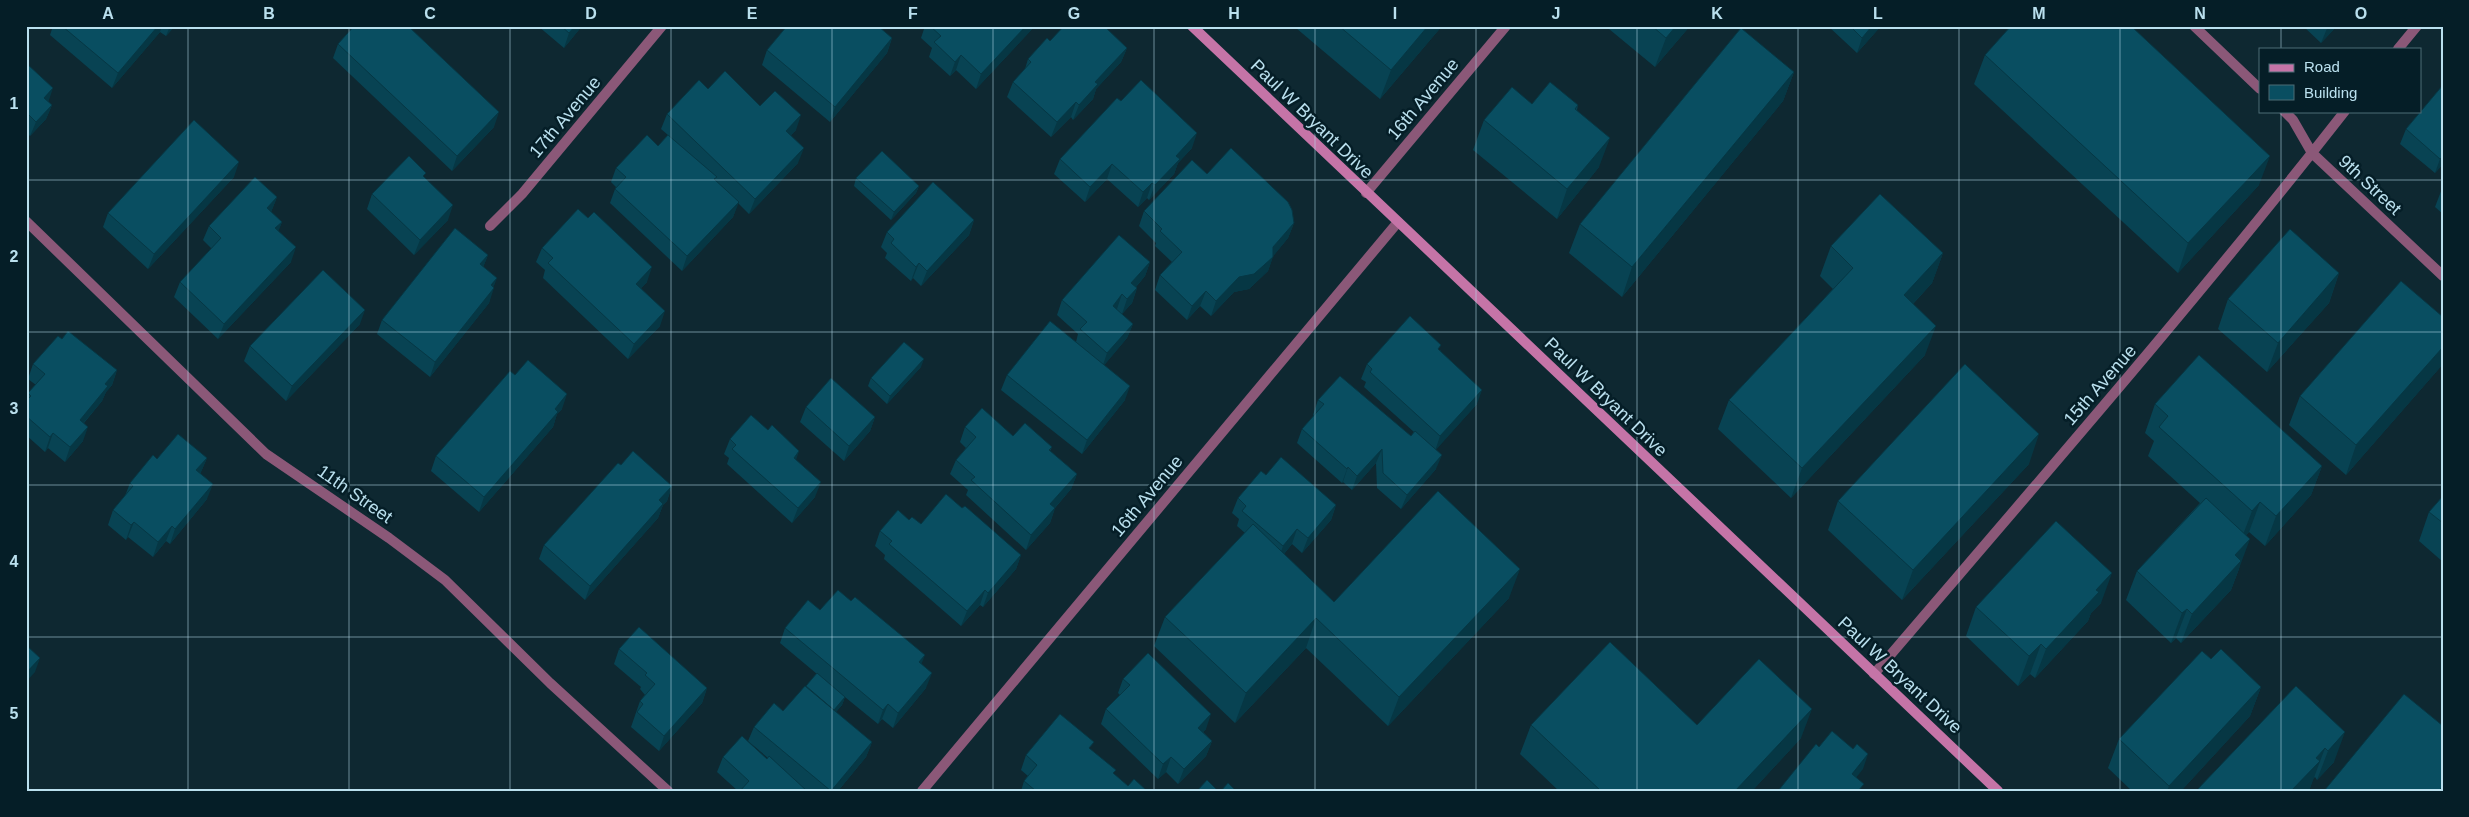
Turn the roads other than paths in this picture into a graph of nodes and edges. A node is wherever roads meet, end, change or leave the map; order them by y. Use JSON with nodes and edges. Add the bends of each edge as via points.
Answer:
{"nodes":[{"id":1,"x":662,"y":26,"type":"edge"},
{"id":2,"x":1192,"y":26,"type":"edge"},
{"id":3,"x":1506,"y":26,"type":"edge"},
{"id":4,"x":2194,"y":26,"type":"edge"},
{"id":5,"x":2417,"y":26,"type":"edge"},
{"id":6,"x":2399,"y":48,"type":"edge"},
{"id":7,"x":2259,"y":88,"type":"edge"},
{"id":8,"x":2285,"y":112,"type":"edge"},
{"id":9,"x":2344,"y":112,"type":"edge"},
{"id":10,"x":2312,"y":153,"type":"junction"},
{"id":11,"x":1366,"y":193,"type":"junction"},
{"id":12,"x":26,"y":221,"type":"edge"},
{"id":13,"x":1398,"y":222,"type":"junction"},
{"id":14,"x":490,"y":226,"type":"dead end"},
{"id":15,"x":2443,"y":276,"type":"edge"},
{"id":16,"x":1874,"y":674,"type":"junction"},
{"id":17,"x":668,"y":791,"type":"edge"},
{"id":18,"x":922,"y":791,"type":"edge"},
{"id":19,"x":1998,"y":791,"type":"edge"}],
"edges":[{"from":1,"to":14,"type":"street","name":"17th Avenue","via":[[522,194]]},
{"from":2,"to":11,"type":"street","name":"Paul W Bryant Drive"},
{"from":3,"to":11,"type":"street","name":"16th Avenue"},
{"from":4,"to":7,"type":"street"},
{"from":5,"to":6,"type":"street"},
{"from":8,"to":10,"type":"street","name":"9th Street"},
{"from":9,"to":10,"type":"street","name":"15th Avenue"},
{"from":10,"to":15,"type":"street","name":"9th Street"},
{"from":10,"to":16,"type":"street","name":"15th Avenue","via":[[2164,336]]},
{"from":11,"to":13,"type":"street","name":"Paul W Bryant Drive"},
{"from":12,"to":17,"type":"street","name":"11th Street","via":[[266,454],[445,580],[550,683]]},
{"from":13,"to":16,"type":"street","name":"Paul W Bryant Drive"},
{"from":13,"to":18,"type":"street","name":"16th Avenue"},
{"from":16,"to":19,"type":"street","name":"Paul W Bryant Drive"}]}
